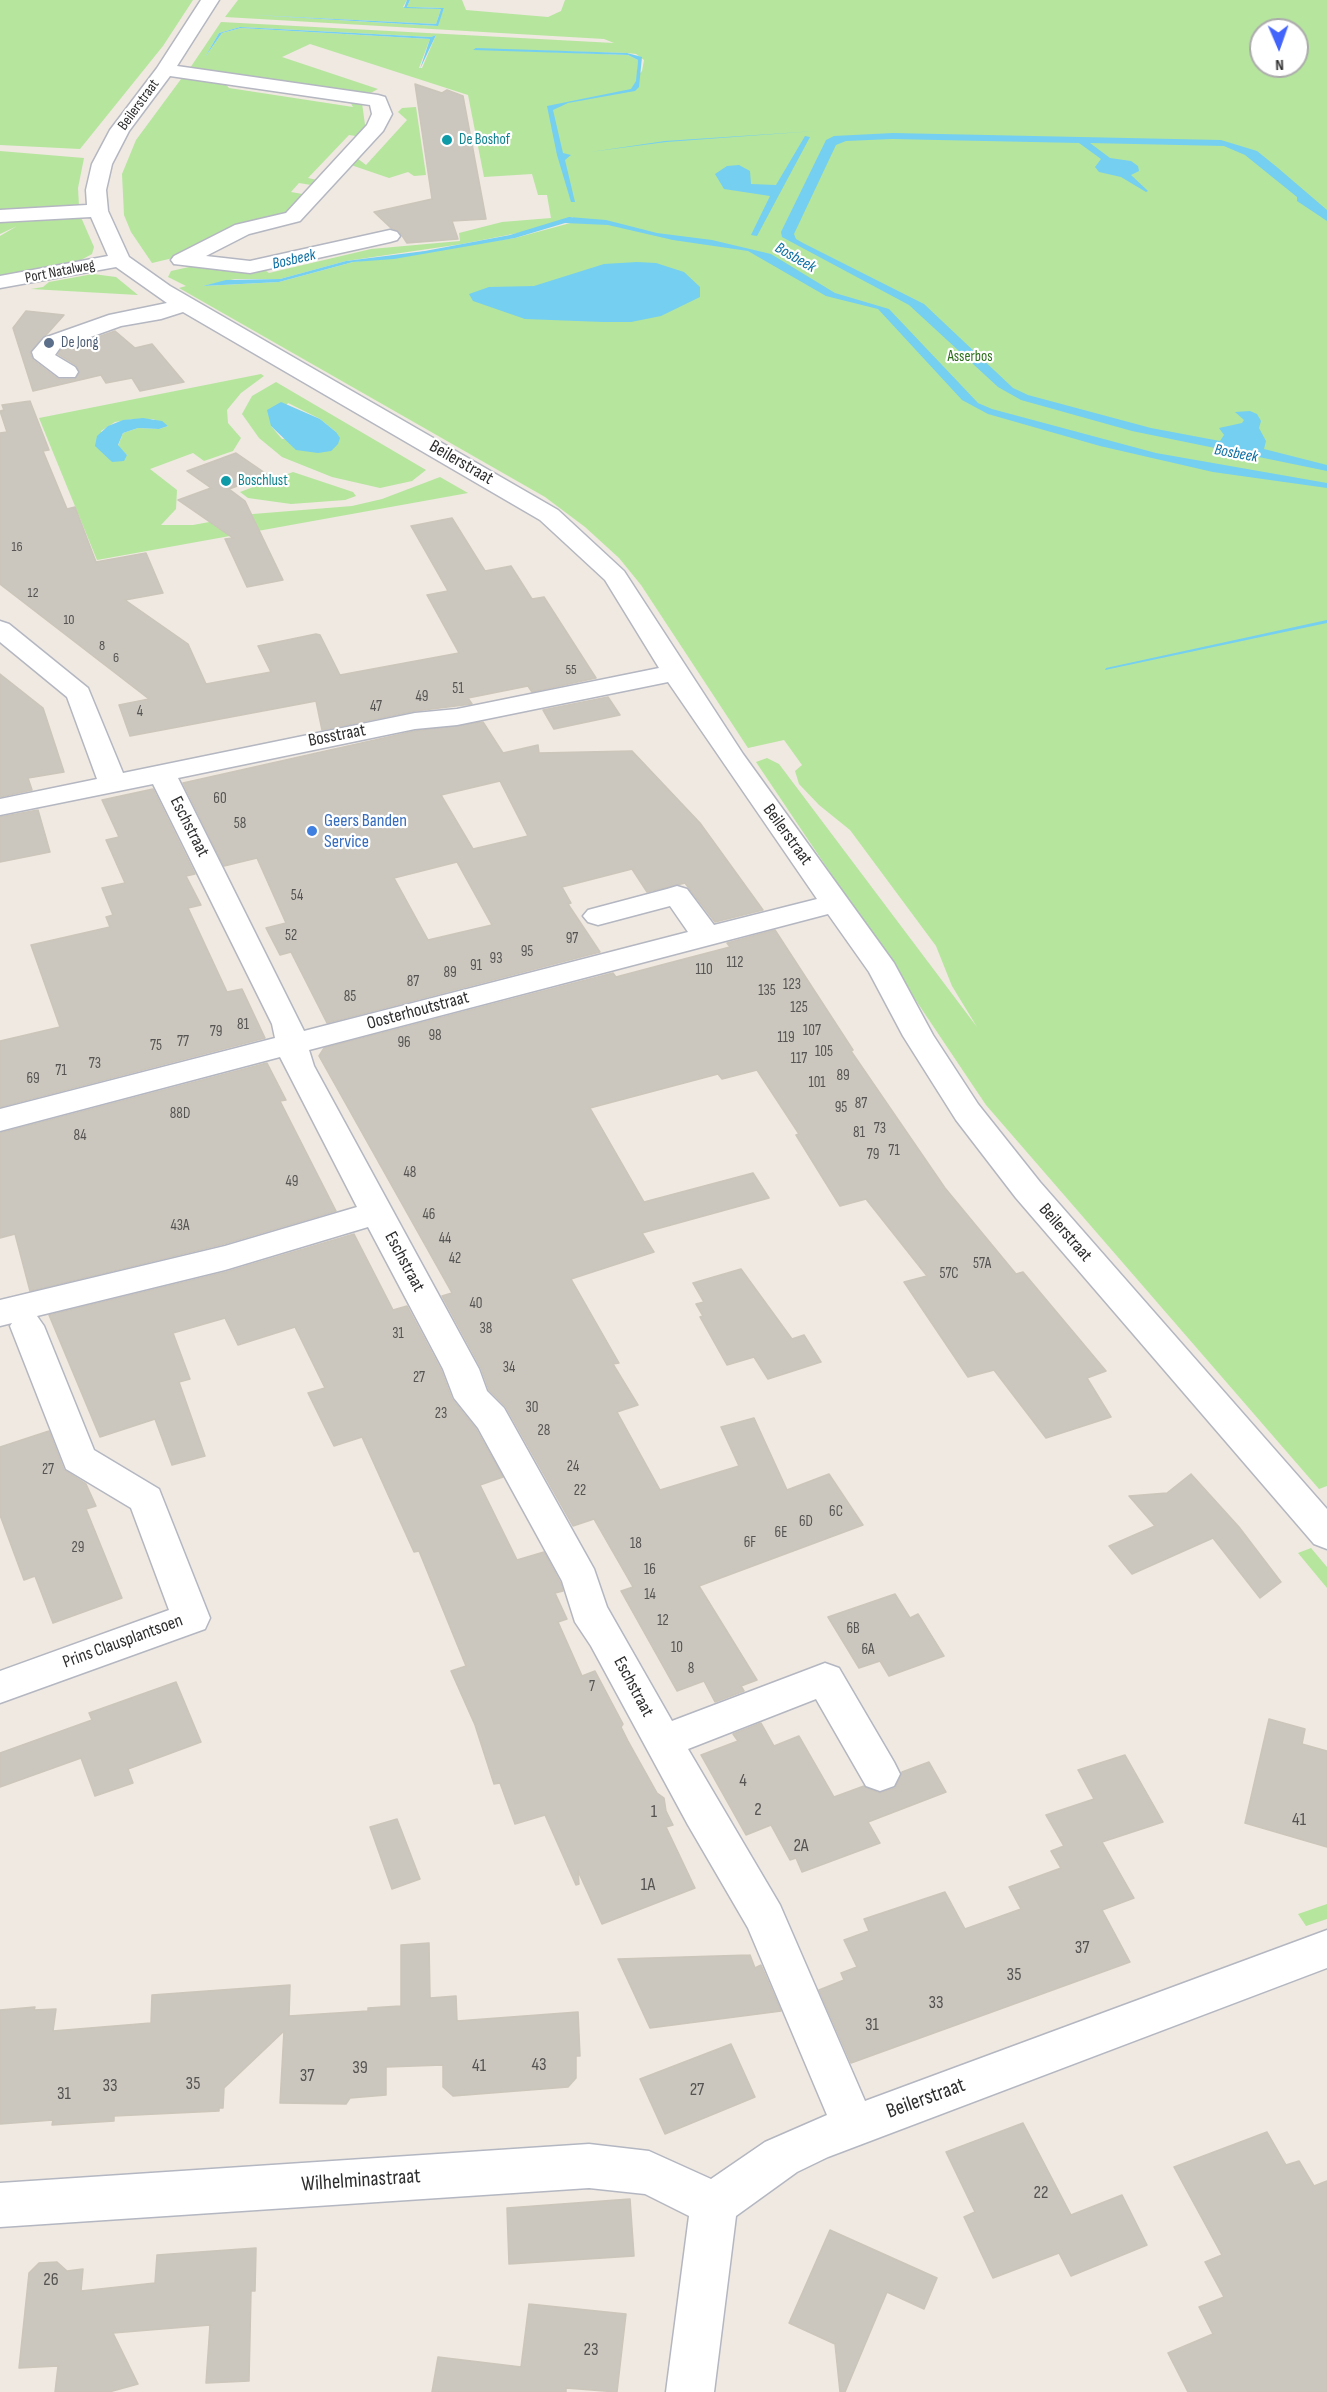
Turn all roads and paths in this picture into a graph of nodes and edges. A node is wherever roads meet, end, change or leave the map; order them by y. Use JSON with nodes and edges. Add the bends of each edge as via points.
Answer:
{"nodes":[{"id":1,"x":210,"y":0,"type":"edge"},
{"id":2,"x":165,"y":70,"type":"junction"},
{"id":3,"x":98,"y":209,"type":"junction"},
{"id":4,"x":0,"y":215,"type":"edge"},
{"id":5,"x":390,"y":236,"type":"dead end"},
{"id":6,"x":185,"y":259,"type":"junction"},
{"id":7,"x":126,"y":265,"type":"junction"},
{"id":8,"x":0,"y":282,"type":"edge"},
{"id":9,"x":184,"y":304,"type":"junction"},
{"id":10,"x":67,"y":372,"type":"dead end"},
{"id":11,"x":0,"y":629,"type":"edge"},
{"id":12,"x":675,"y":673,"type":"junction"},
{"id":13,"x":161,"y":772,"type":"junction"},
{"id":14,"x":113,"y":784,"type":"junction"},
{"id":15,"x":0,"y":807,"type":"edge"},
{"id":16,"x":836,"y":903,"type":"junction"},
{"id":17,"x":598,"y":916,"type":"dead end"},
{"id":18,"x":706,"y":936,"type":"junction"},
{"id":19,"x":291,"y":1044,"type":"junction"},
{"id":20,"x":0,"y":1120,"type":"edge"},
{"id":21,"x":377,"y":1213,"type":"junction"},
{"id":22,"x":14,"y":1320,"type":"edge"},
{"id":23,"x":1327,"y":1534,"type":"edge"},
{"id":24,"x":0,"y":1687,"type":"edge"},
{"id":25,"x":662,"y":1742,"type":"junction"},
{"id":26,"x":880,"y":1774,"type":"dead end"},
{"id":27,"x":1327,"y":1949,"type":"edge"},
{"id":28,"x":854,"y":2126,"type":"junction"},
{"id":29,"x":714,"y":2204,"type":"junction"},
{"id":30,"x":0,"y":2205,"type":"edge"},
{"id":31,"x":690,"y":2392,"type":"edge"}],
"edges":[{"from":1,"to":2,"type":"street","name":"Beilerstraat"},
{"from":2,"to":3,"type":"street","name":"Beilerstraat","via":[[106,154],[98,175]]},
{"from":2,"to":6,"type":"street","name":"Beilerstraat","via":[[378,101],[382,114],[376,127],[293,218],[242,229]]},
{"from":3,"to":4,"type":"street"},
{"from":3,"to":7,"type":"street","name":"Beilerstraat"},
{"from":5,"to":6,"type":"street","name":"Beilerstraat","via":[[250,267]]},
{"from":6,"to":7,"type":"street","name":"Beilerstraat"},
{"from":7,"to":8,"type":"street","name":"Port Natalweg"},
{"from":7,"to":9,"type":"street","name":"Beilerstraat"},
{"from":9,"to":10,"type":"street","via":[[117,320],[52,343],[43,352],[45,358]]},
{"from":9,"to":12,"type":"street","name":"Beilerstraat","via":[[549,515],[615,576]]},
{"from":11,"to":14,"type":"street","via":[[79,694]]},
{"from":12,"to":13,"type":"street","name":"Bosstraat"},
{"from":12,"to":16,"type":"street","name":"Beilerstraat"},
{"from":13,"to":14,"type":"street","name":"Bosstraat"},
{"from":13,"to":19,"type":"street","name":"Eschstraat","via":[[287,1024]]},
{"from":14,"to":15,"type":"street","name":"Bosstraat"},
{"from":16,"to":18,"type":"street","name":"Oosterhoutstraat"},
{"from":16,"to":23,"type":"street","name":"Beilerstraat","via":[[883,970],[918,1036],[967,1112],[994,1147]]},
{"from":17,"to":18,"type":"street","via":[[677,895]]},
{"from":18,"to":19,"type":"street","name":"Oosterhoutstraat"},
{"from":19,"to":20,"type":"street","name":"Oosterhoutstraat"},
{"from":19,"to":21,"type":"street","name":"Eschstraat","via":[[298,1066]]},
{"from":21,"to":22,"type":"street"},
{"from":21,"to":25,"type":"street","name":"Eschstraat","via":[[461,1369],[472,1398],[491,1418],[582,1580],[589,1611]]},
{"from":22,"to":24,"type":"street","name":"Prins Clausplantsoen","via":[[79,1459],[146,1499],[191,1618]]},
{"from":25,"to":26,"type":"street","via":[[825,1679]]},
{"from":25,"to":28,"type":"street","name":"Eschstraat","via":[[765,1918]]},
{"from":27,"to":28,"type":"street","name":"Beilerstraat"},
{"from":28,"to":29,"type":"street","name":"Beilerstraat","via":[[782,2157]]},
{"from":29,"to":30,"type":"street","name":"Wilhelminastraat","via":[[650,2173],[589,2166]]},
{"from":29,"to":31,"type":"street"}]}
